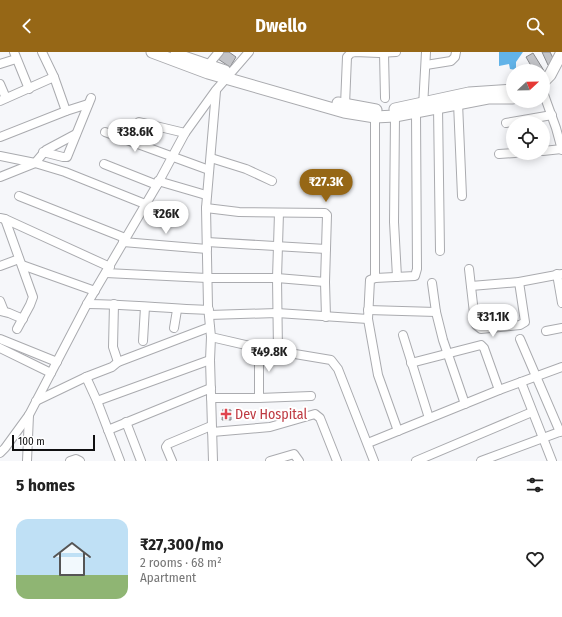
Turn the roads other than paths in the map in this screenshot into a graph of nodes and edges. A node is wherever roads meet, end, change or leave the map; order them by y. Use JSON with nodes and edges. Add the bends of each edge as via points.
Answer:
{"nodes":[{"id":1,"x":42,"y":52,"type":"edge"},
{"id":2,"x":152,"y":52,"type":"edge"},
{"id":3,"x":174,"y":52,"type":"edge"},
{"id":4,"x":218,"y":52,"type":"edge"},
{"id":5,"x":249,"y":52,"type":"edge"},
{"id":6,"x":396,"y":52,"type":"edge"},
{"id":7,"x":426,"y":52,"type":"edge"},
{"id":8,"x":456,"y":52,"type":"edge"},
{"id":9,"x":562,"y":52,"type":"edge"},
{"id":10,"x":351,"y":53,"type":"edge"},
{"id":11,"x":381,"y":53,"type":"edge"},
{"id":12,"x":15,"y":55,"type":"edge"},
{"id":13,"x":0,"y":64,"type":"edge"},
{"id":14,"x":208,"y":64,"type":"junction"},
{"id":15,"x":562,"y":64,"type":"edge"},
{"id":16,"x":426,"y":65,"type":"junction"},
{"id":17,"x":227,"y":75,"type":"junction"},
{"id":18,"x":550,"y":75,"type":"edge"},
{"id":19,"x":54,"y":77,"type":"junction"},
{"id":20,"x":550,"y":82,"type":"edge"},
{"id":21,"x":0,"y":84,"type":"edge"},
{"id":22,"x":29,"y":89,"type":"junction"},
{"id":23,"x":216,"y":90,"type":"junction"},
{"id":24,"x":506,"y":90,"type":"edge"},
{"id":25,"x":385,"y":98,"type":"dead end"},
{"id":26,"x":506,"y":98,"type":"edge"},
{"id":27,"x":3,"y":99,"type":"edge"},
{"id":28,"x":458,"y":103,"type":"junction"},
{"id":29,"x":345,"y":105,"type":"junction"},
{"id":30,"x":438,"y":107,"type":"junction"},
{"id":31,"x":549,"y":108,"type":"edge"},
{"id":32,"x":421,"y":109,"type":"junction"},
{"id":33,"x":66,"y":111,"type":"junction"},
{"id":34,"x":552,"y":115,"type":"junction"},
{"id":35,"x":395,"y":116,"type":"junction"},
{"id":36,"x":546,"y":116,"type":"edge"},
{"id":37,"x":375,"y":117,"type":"junction"},
{"id":38,"x":139,"y":122,"type":"dead end"},
{"id":39,"x":559,"y":127,"type":"edge"},
{"id":40,"x":105,"y":132,"type":"dead end"},
{"id":41,"x":184,"y":133,"type":"junction"},
{"id":42,"x":76,"y":134,"type":"junction"},
{"id":43,"x":0,"y":137,"type":"edge"},
{"id":44,"x":562,"y":150,"type":"edge"},
{"id":45,"x":550,"y":151,"type":"edge"},
{"id":46,"x":43,"y":152,"type":"junction"},
{"id":47,"x":500,"y":154,"type":"dead end"},
{"id":48,"x":506,"y":154,"type":"edge"},
{"id":49,"x":0,"y":156,"type":"edge"},
{"id":50,"x":172,"y":156,"type":"junction"},
{"id":51,"x":210,"y":158,"type":"junction"},
{"id":52,"x":35,"y":163,"type":"junction"},
{"id":53,"x":104,"y":164,"type":"dead end"},
{"id":54,"x":209,"y":170,"type":"junction"},
{"id":55,"x":0,"y":177,"type":"edge"},
{"id":56,"x":272,"y":181,"type":"dead end"},
{"id":57,"x":157,"y":183,"type":"junction"},
{"id":58,"x":206,"y":195,"type":"junction"},
{"id":59,"x":18,"y":196,"type":"dead end"},
{"id":60,"x":462,"y":196,"type":"dead end"},
{"id":61,"x":145,"y":204,"type":"junction"},
{"id":62,"x":206,"y":208,"type":"junction"},
{"id":63,"x":278,"y":213,"type":"junction"},
{"id":64,"x":3,"y":218,"type":"edge"},
{"id":65,"x":124,"y":240,"type":"junction"},
{"id":66,"x":207,"y":245,"type":"junction"},
{"id":67,"x":277,"y":247,"type":"junction"},
{"id":68,"x":326,"y":249,"type":"junction"},
{"id":69,"x":440,"y":251,"type":"dead end"},
{"id":70,"x":20,"y":262,"type":"junction"},
{"id":71,"x":0,"y":266,"type":"edge"},
{"id":72,"x":469,"y":269,"type":"dead end"},
{"id":73,"x":108,"y":270,"type":"junction"},
{"id":74,"x":560,"y":274,"type":"edge"},
{"id":75,"x":397,"y":277,"type":"junction"},
{"id":76,"x":207,"y":278,"type":"junction"},
{"id":77,"x":277,"y":278,"type":"junction"},
{"id":78,"x":375,"y":278,"type":"junction"},
{"id":79,"x":325,"y":282,"type":"junction"},
{"id":80,"x":519,"y":282,"type":"junction"},
{"id":81,"x":432,"y":283,"type":"dead end"},
{"id":82,"x":471,"y":286,"type":"junction"},
{"id":83,"x":95,"y":291,"type":"junction"},
{"id":84,"x":0,"y":301,"type":"edge"},
{"id":85,"x":562,"y":303,"type":"edge"},
{"id":86,"x":87,"y":304,"type":"junction"},
{"id":87,"x":114,"y":304,"type":"junction"},
{"id":88,"x":145,"y":307,"type":"junction"},
{"id":89,"x":177,"y":310,"type":"junction"},
{"id":90,"x":368,"y":310,"type":"junction"},
{"id":91,"x":2,"y":311,"type":"edge"},
{"id":92,"x":436,"y":312,"type":"junction"},
{"id":93,"x":209,"y":313,"type":"junction"},
{"id":94,"x":277,"y":313,"type":"junction"},
{"id":95,"x":326,"y":317,"type":"junction"},
{"id":96,"x":23,"y":319,"type":"junction"},
{"id":97,"x":368,"y":319,"type":"junction"},
{"id":98,"x":210,"y":327,"type":"junction"},
{"id":99,"x":174,"y":328,"type":"dead end"},
{"id":100,"x":562,"y":328,"type":"edge"},
{"id":101,"x":17,"y":329,"type":"dead end"},
{"id":102,"x":546,"y":331,"type":"dead end"},
{"id":103,"x":402,"y":335,"type":"dead end"},
{"id":104,"x":211,"y":337,"type":"junction"},
{"id":105,"x":0,"y":339,"type":"edge"},
{"id":106,"x":520,"y":339,"type":"dead end"},
{"id":107,"x":143,"y":341,"type":"dead end"},
{"id":108,"x":0,"y":348,"type":"edge"},
{"id":109,"x":259,"y":348,"type":"junction"},
{"id":110,"x":278,"y":351,"type":"junction"},
{"id":111,"x":448,"y":354,"type":"junction"},
{"id":112,"x":210,"y":360,"type":"junction"},
{"id":113,"x":57,"y":362,"type":"junction"},
{"id":114,"x":118,"y":362,"type":"junction"},
{"id":115,"x":411,"y":363,"type":"junction"},
{"id":116,"x":562,"y":367,"type":"edge"},
{"id":117,"x":51,"y":373,"type":"junction"},
{"id":118,"x":86,"y":376,"type":"junction"},
{"id":119,"x":537,"y":376,"type":"junction"},
{"id":120,"x":521,"y":382,"type":"junction"},
{"id":121,"x":211,"y":388,"type":"junction"},
{"id":122,"x":499,"y":390,"type":"junction"},
{"id":123,"x":311,"y":396,"type":"dead end"},
{"id":124,"x":210,"y":398,"type":"junction"},
{"id":125,"x":259,"y":398,"type":"junction"},
{"id":126,"x":36,"y":401,"type":"junction"},
{"id":127,"x":97,"y":401,"type":"junction"},
{"id":128,"x":465,"y":404,"type":"junction"},
{"id":129,"x":532,"y":412,"type":"junction"},
{"id":130,"x":29,"y":415,"type":"junction"},
{"id":131,"x":429,"y":418,"type":"junction"},
{"id":132,"x":126,"y":422,"type":"junction"},
{"id":133,"x":212,"y":429,"type":"junction"},
{"id":134,"x":108,"y":430,"type":"junction"},
{"id":135,"x":398,"y":431,"type":"junction"},
{"id":136,"x":561,"y":431,"type":"edge"},
{"id":137,"x":543,"y":437,"type":"junction"},
{"id":138,"x":368,"y":443,"type":"junction"},
{"id":139,"x":0,"y":453,"type":"edge"},
{"id":140,"x":27,"y":461,"type":"edge"},
{"id":141,"x":70,"y":461,"type":"edge"},
{"id":142,"x":80,"y":461,"type":"edge"},
{"id":143,"x":120,"y":461,"type":"edge"},
{"id":144,"x":141,"y":461,"type":"edge"},
{"id":145,"x":172,"y":461,"type":"edge"},
{"id":146,"x":213,"y":461,"type":"edge"},
{"id":147,"x":270,"y":461,"type":"edge"},
{"id":148,"x":299,"y":461,"type":"edge"},
{"id":149,"x":337,"y":461,"type":"edge"},
{"id":150,"x":374,"y":461,"type":"edge"},
{"id":151,"x":416,"y":461,"type":"edge"},
{"id":152,"x":481,"y":461,"type":"edge"},
{"id":153,"x":552,"y":461,"type":"edge"}],
"edges":[{"from":1,"to":19,"type":"street"},
{"from":2,"to":17,"type":"main road"},
{"from":3,"to":14,"type":"main road"},
{"from":4,"to":14,"type":"street"},
{"from":5,"to":17,"type":"street"},
{"from":6,"to":11,"type":"street"},
{"from":7,"to":16,"type":"street"},
{"from":8,"to":16,"type":"street","via":[[451,61]]},
{"from":9,"to":18,"type":"main road"},
{"from":10,"to":11,"type":"street"},
{"from":10,"to":29,"type":"street","via":[[347,57]]},
{"from":11,"to":25,"type":"street"},
{"from":12,"to":13,"type":"street"},
{"from":12,"to":22,"type":"street"},
{"from":14,"to":17,"type":"main road"},
{"from":15,"to":20,"type":"main road"},
{"from":16,"to":32,"type":"street"},
{"from":17,"to":23,"type":"street"},
{"from":17,"to":29,"type":"main road"},
{"from":17,"to":37,"type":"main road","via":[[344,112]]},
{"from":19,"to":22,"type":"street"},
{"from":19,"to":33,"type":"street"},
{"from":21,"to":27,"type":"street"},
{"from":22,"to":27,"type":"street"},
{"from":23,"to":41,"type":"street"},
{"from":23,"to":51,"type":"street"},
{"from":24,"to":32,"type":"main road","via":[[469,93]]},
{"from":26,"to":28,"type":"main road"},
{"from":28,"to":30,"type":"main road"},
{"from":28,"to":60,"type":"street"},
{"from":29,"to":32,"type":"main road","via":[[374,110]]},
{"from":30,"to":32,"type":"main road"},
{"from":30,"to":69,"type":"street"},
{"from":31,"to":34,"type":"street"},
{"from":32,"to":35,"type":"main road"},
{"from":32,"to":75,"type":"street","via":[[418,268],[414,276]]},
{"from":33,"to":42,"type":"street","via":[[89,101]]},
{"from":33,"to":43,"type":"street"},
{"from":34,"to":36,"type":"street"},
{"from":34,"to":39,"type":"street"},
{"from":35,"to":37,"type":"main road"},
{"from":35,"to":75,"type":"street","via":[[394,222]]},
{"from":37,"to":78,"type":"street"},
{"from":38,"to":41,"type":"street"},
{"from":39,"to":44,"type":"street"},
{"from":40,"to":50,"type":"street"},
{"from":41,"to":50,"type":"street"},
{"from":42,"to":46,"type":"street"},
{"from":42,"to":46,"type":"street","via":[[67,157]]},
{"from":44,"to":45,"type":"street"},
{"from":46,"to":52,"type":"street"},
{"from":47,"to":48,"type":"street"},
{"from":49,"to":52,"type":"street"},
{"from":50,"to":54,"type":"street"},
{"from":50,"to":57,"type":"street"},
{"from":51,"to":54,"type":"street"},
{"from":51,"to":56,"type":"street","via":[[246,169]]},
{"from":52,"to":55,"type":"street"},
{"from":52,"to":61,"type":"street","via":[[65,172]]},
{"from":53,"to":57,"type":"street"},
{"from":54,"to":58,"type":"street"},
{"from":57,"to":58,"type":"street"},
{"from":57,"to":61,"type":"street"},
{"from":58,"to":62,"type":"street"},
{"from":59,"to":65,"type":"street"},
{"from":61,"to":65,"type":"street"},
{"from":62,"to":63,"type":"street"},
{"from":62,"to":66,"type":"street"},
{"from":63,"to":67,"type":"street"},
{"from":63,"to":68,"type":"street","via":[[325,213],[328,218]]},
{"from":64,"to":70,"type":"street"},
{"from":64,"to":73,"type":"street"},
{"from":65,"to":66,"type":"street"},
{"from":65,"to":73,"type":"street"},
{"from":66,"to":67,"type":"street"},
{"from":66,"to":76,"type":"street"},
{"from":67,"to":68,"type":"street"},
{"from":67,"to":77,"type":"street"},
{"from":68,"to":79,"type":"street"},
{"from":70,"to":71,"type":"street"},
{"from":70,"to":83,"type":"street"},
{"from":70,"to":96,"type":"street","via":[[33,297]]},
{"from":72,"to":82,"type":"street"},
{"from":73,"to":76,"type":"street"},
{"from":73,"to":83,"type":"street"},
{"from":74,"to":80,"type":"street"},
{"from":74,"to":85,"type":"street"},
{"from":75,"to":78,"type":"street"},
{"from":76,"to":77,"type":"street"},
{"from":76,"to":93,"type":"street"},
{"from":77,"to":79,"type":"street"},
{"from":77,"to":94,"type":"street"},
{"from":78,"to":90,"type":"street","via":[[369,282]]},
{"from":79,"to":95,"type":"street"},
{"from":80,"to":82,"type":"street"},
{"from":80,"to":82,"type":"street","via":[[525,322],[520,325],[481,329],[475,322]]},
{"from":81,"to":92,"type":"street"},
{"from":83,"to":86,"type":"street"},
{"from":84,"to":91,"type":"street"},
{"from":86,"to":87,"type":"street"},
{"from":86,"to":113,"type":"street"},
{"from":87,"to":88,"type":"street"},
{"from":87,"to":114,"type":"street","via":[[113,343]]},
{"from":88,"to":89,"type":"street"},
{"from":88,"to":107,"type":"street"},
{"from":89,"to":93,"type":"street"},
{"from":89,"to":99,"type":"street"},
{"from":90,"to":92,"type":"street"},
{"from":90,"to":97,"type":"street"},
{"from":91,"to":96,"type":"street"},
{"from":92,"to":111,"type":"street"},
{"from":93,"to":94,"type":"street"},
{"from":93,"to":98,"type":"street"},
{"from":94,"to":95,"type":"street"},
{"from":94,"to":110,"type":"street"},
{"from":95,"to":97,"type":"street"},
{"from":96,"to":101,"type":"street"},
{"from":97,"to":135,"type":"street","via":[[378,375]]},
{"from":98,"to":104,"type":"street"},
{"from":98,"to":114,"type":"street"},
{"from":100,"to":102,"type":"street"},
{"from":103,"to":115,"type":"street"},
{"from":104,"to":109,"type":"street"},
{"from":104,"to":112,"type":"street"},
{"from":105,"to":113,"type":"street"},
{"from":106,"to":119,"type":"street"},
{"from":108,"to":117,"type":"street"},
{"from":109,"to":110,"type":"street"},
{"from":109,"to":125,"type":"street"},
{"from":110,"to":138,"type":"street","via":[[327,358],[335,364]]},
{"from":111,"to":115,"type":"street"},
{"from":111,"to":122,"type":"street","via":[[483,346]]},
{"from":111,"to":128,"type":"street"},
{"from":112,"to":121,"type":"street"},
{"from":112,"to":127,"type":"street"},
{"from":113,"to":117,"type":"street"},
{"from":114,"to":118,"type":"street"},
{"from":115,"to":131,"type":"street"},
{"from":116,"to":119,"type":"street"},
{"from":117,"to":126,"type":"street"},
{"from":118,"to":126,"type":"street"},
{"from":118,"to":127,"type":"street"},
{"from":119,"to":120,"type":"street"},
{"from":119,"to":136,"type":"street"},
{"from":120,"to":122,"type":"street"},
{"from":120,"to":129,"type":"street"},
{"from":121,"to":124,"type":"street"},
{"from":121,"to":132,"type":"street"},
{"from":122,"to":128,"type":"street"},
{"from":123,"to":125,"type":"street"},
{"from":124,"to":125,"type":"street"},
{"from":124,"to":133,"type":"street"},
{"from":126,"to":130,"type":"street"},
{"from":127,"to":134,"type":"street"},
{"from":128,"to":131,"type":"street"},
{"from":129,"to":137,"type":"street"},
{"from":129,"to":151,"type":"street"},
{"from":130,"to":139,"type":"street"},
{"from":130,"to":140,"type":"street"},
{"from":131,"to":135,"type":"street"},
{"from":132,"to":134,"type":"street"},
{"from":132,"to":144,"type":"street"},
{"from":133,"to":145,"type":"street","via":[[168,444],[166,447]]},
{"from":133,"to":146,"type":"street"},
{"from":133,"to":149,"type":"street","via":[[270,427],[315,414],[320,418]]},
{"from":134,"to":143,"type":"street"},
{"from":135,"to":138,"type":"street"},
{"from":136,"to":137,"type":"street"},
{"from":137,"to":152,"type":"street"},
{"from":137,"to":153,"type":"street"},
{"from":138,"to":150,"type":"street"},
{"from":141,"to":142,"type":"street"},
{"from":147,"to":148,"type":"street","via":[[294,454]]}]}
